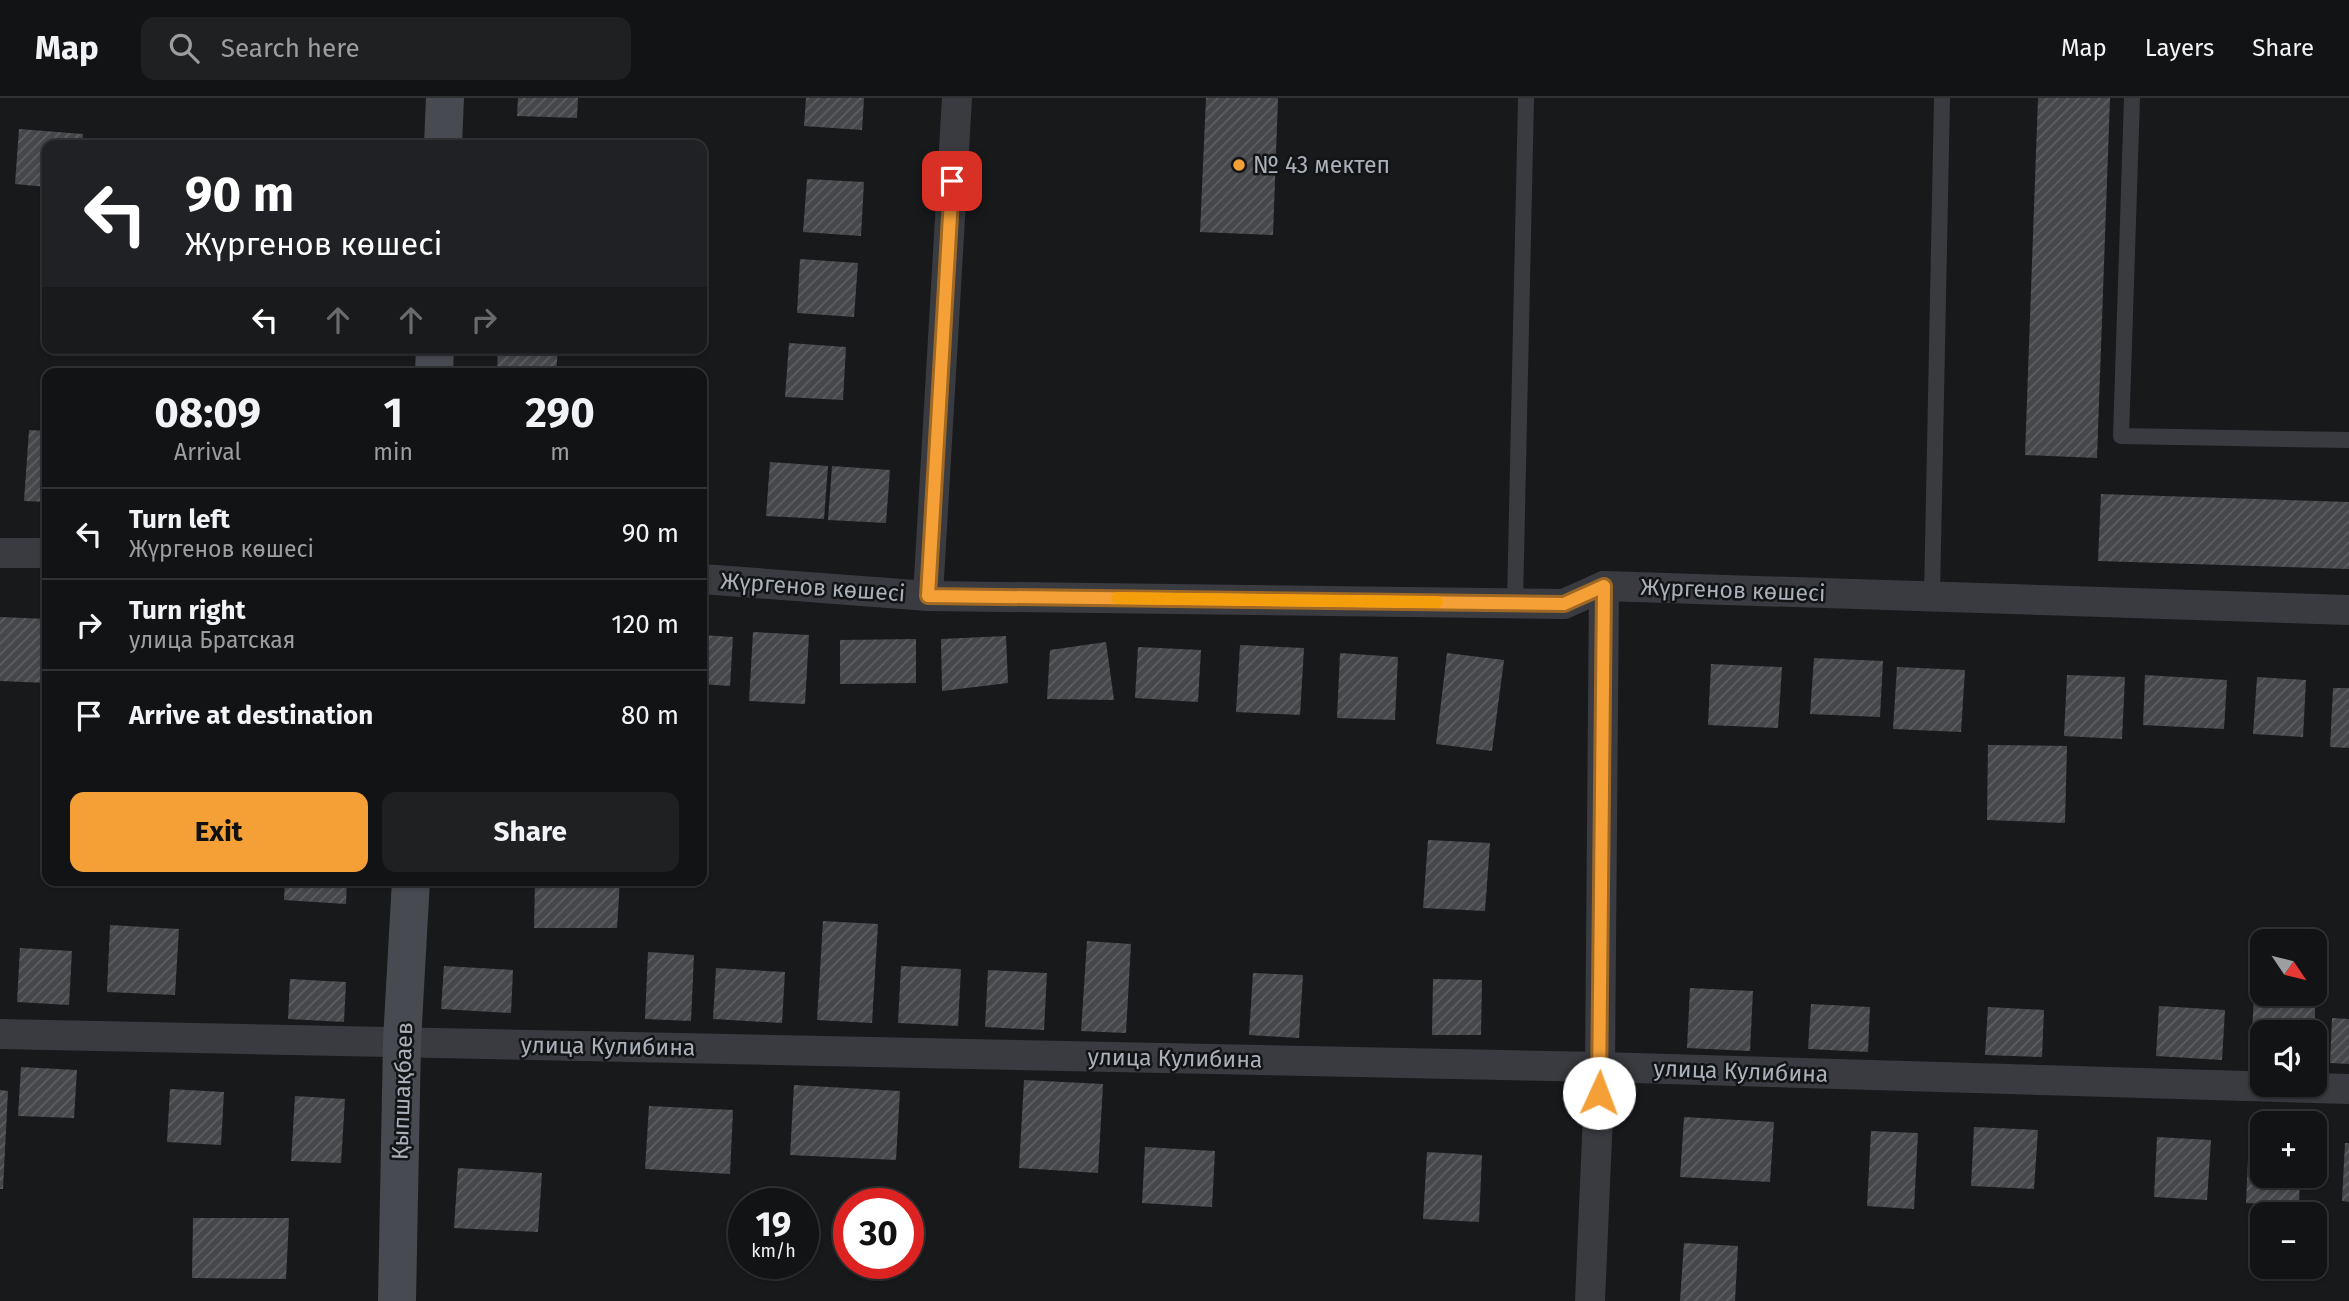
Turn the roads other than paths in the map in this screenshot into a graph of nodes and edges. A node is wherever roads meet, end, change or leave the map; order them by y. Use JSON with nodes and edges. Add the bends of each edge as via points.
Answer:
{"nodes":[{"id":1,"x":445,"y":98,"type":"edge"},
{"id":2,"x":957,"y":98,"type":"edge"},
{"id":3,"x":1526,"y":98,"type":"edge"},
{"id":4,"x":1942,"y":98,"type":"edge"},
{"id":5,"x":2132,"y":98,"type":"edge"},
{"id":6,"x":443,"y":140,"type":"edge"},
{"id":7,"x":2349,"y":440,"type":"edge"},
{"id":8,"x":0,"y":553,"type":"edge"},
{"id":9,"x":42,"y":553,"type":"edge"},
{"id":10,"x":707,"y":579,"type":"edge"},
{"id":11,"x":1604,"y":586,"type":"junction"},
{"id":12,"x":928,"y":596,"type":"junction"},
{"id":13,"x":1933,"y":596,"type":"junction"},
{"id":14,"x":1515,"y":603,"type":"junction"},
{"id":15,"x":2349,"y":610,"type":"edge"},
{"id":16,"x":411,"y":886,"type":"edge"},
{"id":17,"x":0,"y":1034,"type":"edge"},
{"id":18,"x":402,"y":1041,"type":"junction"},
{"id":19,"x":1601,"y":1067,"type":"junction"},
{"id":20,"x":2349,"y":1089,"type":"edge"},
{"id":21,"x":397,"y":1301,"type":"edge"},
{"id":22,"x":1590,"y":1301,"type":"edge"}],
"edges":[{"from":1,"to":6,"type":"street"},
{"from":2,"to":12,"type":"street"},
{"from":3,"to":14,"type":"lane"},
{"from":4,"to":13,"type":"lane"},
{"from":5,"to":7,"type":"lane","via":[[2121,436]]},
{"from":8,"to":9,"type":"street"},
{"from":10,"to":12,"type":"street","name":"Жүргенов көшесі"},
{"from":11,"to":13,"type":"street","name":"Жүргенов көшесі"},
{"from":11,"to":14,"type":"street","name":"Жүргенов көшесі","via":[[1564,604]]},
{"from":11,"to":19,"type":"street"},
{"from":12,"to":14,"type":"street","name":"Жүргенов көшесі"},
{"from":13,"to":15,"type":"street","name":"Жүргенов көшесі"},
{"from":16,"to":18,"type":"street","name":"Қыпшақбаев"},
{"from":17,"to":18,"type":"street","name":"улица Кулибина"},
{"from":18,"to":19,"type":"street","name":"улица Кулибина"},
{"from":18,"to":21,"type":"street","name":"Қыпшақбаев"},
{"from":19,"to":20,"type":"street","name":"улица Кулибина"},
{"from":19,"to":22,"type":"street"}]}
